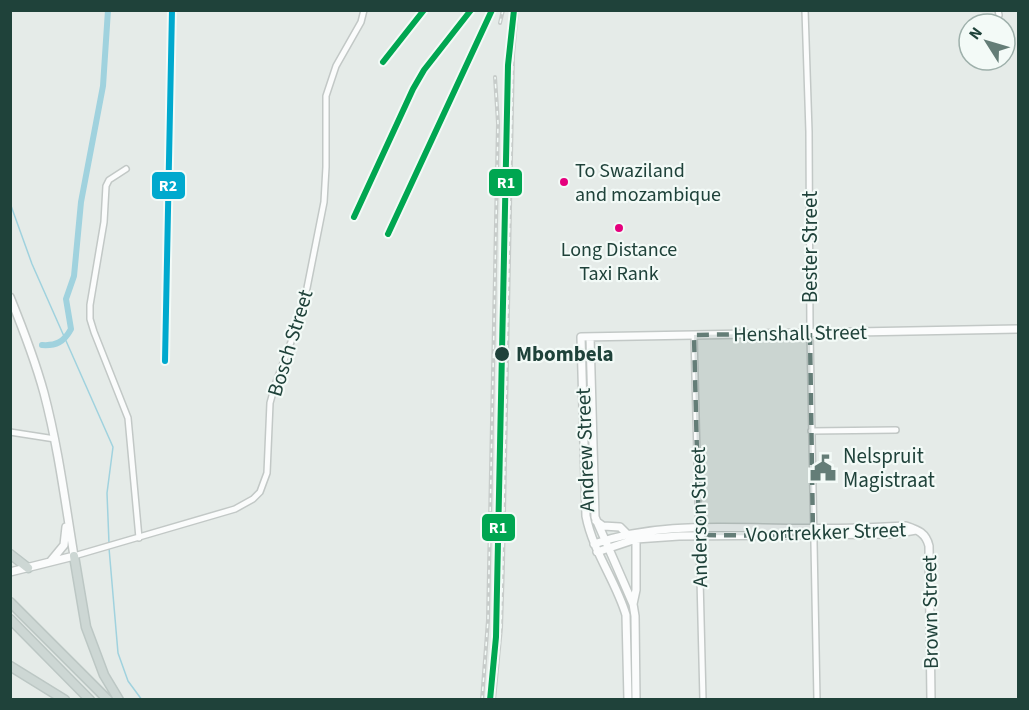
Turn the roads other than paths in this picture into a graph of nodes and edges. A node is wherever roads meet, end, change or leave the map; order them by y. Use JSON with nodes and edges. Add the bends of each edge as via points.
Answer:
{"nodes":[{"id":1,"x":364,"y":10,"type":"edge"},
{"id":2,"x":806,"y":10,"type":"edge"},
{"id":3,"x":126,"y":169,"type":"dead end"},
{"id":4,"x":10,"y":297,"type":"edge"},
{"id":5,"x":1018,"y":329,"type":"edge"},
{"id":6,"x":810,"y":333,"type":"junction"},
{"id":7,"x":694,"y":335,"type":"junction"},
{"id":8,"x":581,"y":337,"type":"joint"},
{"id":9,"x":590,"y":337,"type":"junction"},
{"id":10,"x":896,"y":429,"type":"dead end"},
{"id":11,"x":811,"y":431,"type":"junction"},
{"id":12,"x":10,"y":432,"type":"edge"},
{"id":13,"x":55,"y":439,"type":"junction"},
{"id":14,"x":67,"y":514,"type":"junction"},
{"id":15,"x":596,"y":521,"type":"junction"},
{"id":16,"x":916,"y":530,"type":"joint"},
{"id":17,"x":699,"y":531,"type":"junction"},
{"id":18,"x":813,"y":532,"type":"junction"},
{"id":19,"x":627,"y":534,"type":"junction"},
{"id":20,"x":139,"y":538,"type":"junction"},
{"id":21,"x":636,"y":539,"type":"junction"},
{"id":22,"x":606,"y":544,"type":"junction"},
{"id":23,"x":596,"y":548,"type":"junction"},
{"id":24,"x":10,"y":554,"type":"edge"},
{"id":25,"x":74,"y":556,"type":"junction"},
{"id":26,"x":50,"y":562,"type":"junction"},
{"id":27,"x":28,"y":568,"type":"junction"},
{"id":28,"x":10,"y":572,"type":"edge"},
{"id":29,"x":10,"y":602,"type":"edge"},
{"id":30,"x":633,"y":604,"type":"junction"},
{"id":31,"x":10,"y":619,"type":"edge"},
{"id":32,"x":10,"y":666,"type":"edge"},
{"id":33,"x":65,"y":699,"type":"edge"},
{"id":34,"x":90,"y":699,"type":"edge"},
{"id":35,"x":108,"y":699,"type":"edge"},
{"id":36,"x":119,"y":699,"type":"edge"},
{"id":37,"x":628,"y":699,"type":"edge"},
{"id":38,"x":636,"y":699,"type":"edge"},
{"id":39,"x":703,"y":699,"type":"edge"},
{"id":40,"x":817,"y":699,"type":"edge"},
{"id":41,"x":931,"y":699,"type":"edge"}],
"edges":[{"from":1,"to":20,"type":"street","name":"Bosch Street","via":[[326,96],[324,202],[308,288],[270,403],[264,484],[253,499],[235,509]]},
{"from":2,"to":6,"type":"street","name":"Bester Street"},
{"from":3,"to":20,"type":"street","via":[[106,186],[90,312],[128,418]]},
{"from":4,"to":13,"type":"street","via":[[33,354]]},
{"from":5,"to":6,"type":"street","name":"Henshall Street"},
{"from":6,"to":7,"type":"street","name":"Henshall Street"},
{"from":6,"to":11,"type":"street","name":"Bester Street"},
{"from":7,"to":9,"type":"street","name":"Henshall Street"},
{"from":7,"to":17,"type":"street","name":"Anderson Street"},
{"from":8,"to":9,"type":"street","name":"Henshall Street"},
{"from":8,"to":23,"type":"street","name":"Andrew Street","via":[[586,516]]},
{"from":9,"to":15,"type":"street","name":"Andrew Street"},
{"from":10,"to":11,"type":"street"},
{"from":11,"to":18,"type":"street","name":"Bester Street"},
{"from":12,"to":13,"type":"street"},
{"from":13,"to":14,"type":"street"},
{"from":14,"to":25,"type":"street"},
{"from":14,"to":26,"type":"street","via":[[64,545]]},
{"from":15,"to":19,"type":"street","via":[[603,526],[618,526]]},
{"from":15,"to":22,"type":"street","name":"Andrew Street"},
{"from":16,"to":18,"type":"street","name":"Voortrekker Street","via":[[906,526]]},
{"from":16,"to":41,"type":"street","name":"Brown Street","via":[[924,534],[929,546]]},
{"from":17,"to":18,"type":"street","name":"Voortrekker Street"},
{"from":17,"to":19,"type":"street","name":"Voortrekker Street"},
{"from":17,"to":21,"type":"street","name":"Voortrekker Street"},
{"from":17,"to":39,"type":"street","name":"Anderson Street"},
{"from":18,"to":40,"type":"street","name":"Bester Street"},
{"from":19,"to":22,"type":"street","name":"Voortrekker Street"},
{"from":20,"to":25,"type":"street","name":"Bosch Street"},
{"from":21,"to":22,"type":"street","name":"Voortrekker Street"},
{"from":21,"to":30,"type":"street"},
{"from":22,"to":23,"type":"street","name":"Voortrekker Street"},
{"from":22,"to":30,"type":"street","name":"Andrew Street"},
{"from":23,"to":37,"type":"street","name":"Andrew Street","via":[[626,615]]},
{"from":24,"to":27,"type":"main road"},
{"from":25,"to":26,"type":"street","name":"Bosch Street"},
{"from":25,"to":36,"type":"main road","via":[[86,627],[104,675]]},
{"from":26,"to":27,"type":"street","name":"Bosch Street"},
{"from":27,"to":28,"type":"street","name":"Bosch Street"},
{"from":29,"to":35,"type":"main road"},
{"from":30,"to":38,"type":"street","name":"Andrew Street"},
{"from":31,"to":34,"type":"main road"},
{"from":32,"to":33,"type":"main road"}]}
